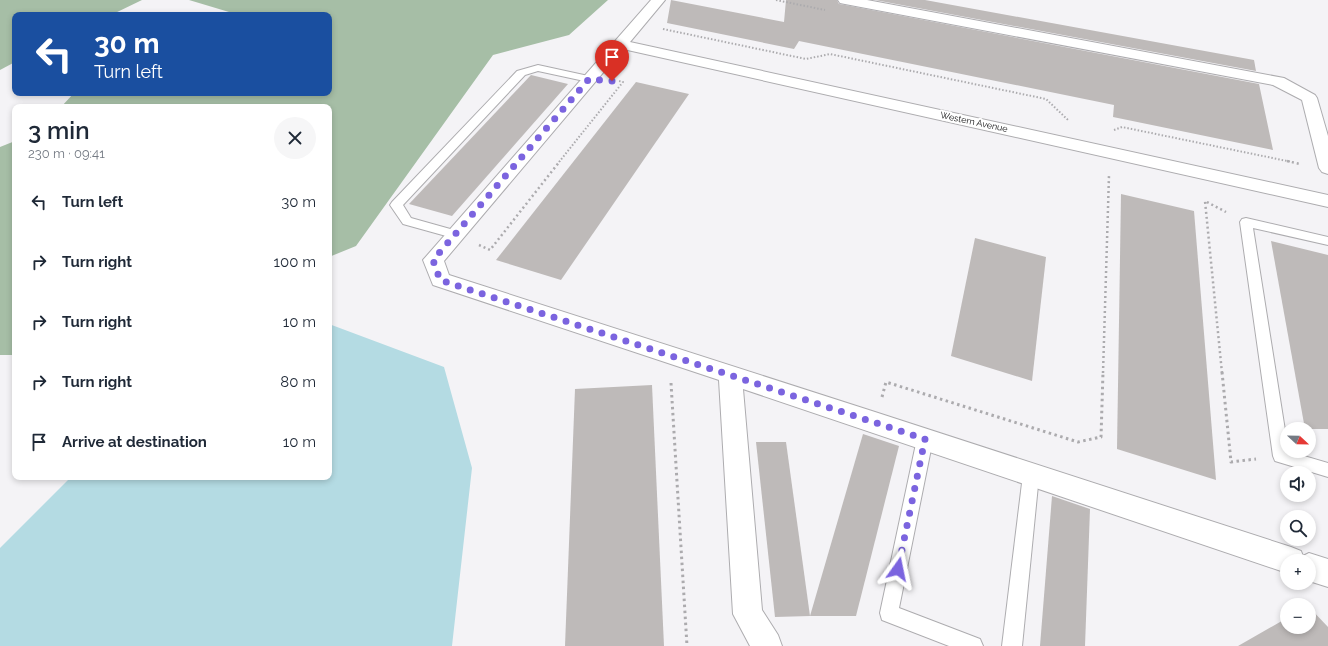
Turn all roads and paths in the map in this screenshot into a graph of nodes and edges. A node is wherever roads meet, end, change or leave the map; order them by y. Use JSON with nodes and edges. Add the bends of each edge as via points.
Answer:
{"nodes":[{"id":1,"x":658,"y":0,"type":"edge"},
{"id":2,"x":845,"y":0,"type":"edge"},
{"id":3,"x":638,"y":23,"type":"junction"},
{"id":4,"x":619,"y":44,"type":"junction"},
{"id":5,"x":589,"y":79,"type":"junction"},
{"id":6,"x":1095,"y":147,"type":"junction"},
{"id":7,"x":1305,"y":165,"type":"dead end"},
{"id":8,"x":1328,"y":168,"type":"edge"},
{"id":9,"x":1328,"y":200,"type":"edge"},
{"id":10,"x":1246,"y":222,"type":"junction"},
{"id":11,"x":457,"y":235,"type":"junction"},
{"id":12,"x":1328,"y":241,"type":"edge"},
{"id":13,"x":669,"y":354,"type":"junction"},
{"id":14,"x":730,"y":375,"type":"junction"},
{"id":15,"x":875,"y":422,"type":"junction"},
{"id":16,"x":925,"y":439,"type":"junction"},
{"id":17,"x":1280,"y":449,"type":"edge"},
{"id":18,"x":1280,"y":456,"type":"edge"},
{"id":19,"x":1288,"y":458,"type":"edge"},
{"id":20,"x":1328,"y":470,"type":"edge"},
{"id":21,"x":1031,"y":475,"type":"junction"},
{"id":22,"x":1280,"y":557,"type":"edge"},
{"id":23,"x":1316,"y":569,"type":"edge"},
{"id":24,"x":1328,"y":573,"type":"edge"},
{"id":25,"x":687,"y":646,"type":"edge"},
{"id":26,"x":767,"y":646,"type":"edge"},
{"id":27,"x":973,"y":646,"type":"edge"},
{"id":28,"x":1012,"y":646,"type":"edge"}],
"edges":[{"from":1,"to":3,"type":"street"},
{"from":2,"to":8,"type":"street","via":[[1278,81],[1309,98]]},
{"from":3,"to":4,"type":"street"},
{"from":3,"to":6,"type":"path","via":[[806,59],[830,54],[1046,99]]},
{"from":4,"to":5,"type":"street"},
{"from":4,"to":6,"type":"street","name":"Western Avenue"},
{"from":5,"to":11,"type":"street"},
{"from":5,"to":11,"type":"path","via":[[623,82],[490,250]]},
{"from":5,"to":11,"type":"lane","via":[[538,68],[521,73],[396,205],[407,221]]},
{"from":6,"to":7,"type":"path","via":[[1103,135],[1122,127]]},
{"from":6,"to":9,"type":"street","name":"Western Avenue"},
{"from":6,"to":15,"type":"path","via":[[1110,171],[1100,437],[1078,442],[886,382]]},
{"from":10,"to":12,"type":"lane"},
{"from":10,"to":17,"type":"lane"},
{"from":10,"to":18,"type":"path","via":[[1205,201],[1231,462]]},
{"from":11,"to":13,"type":"street","via":[[433,260],[440,280]]},
{"from":13,"to":14,"type":"street"},
{"from":13,"to":25,"type":"path"},
{"from":14,"to":15,"type":"street"},
{"from":14,"to":26,"type":"street","via":[[748,614]]},
{"from":15,"to":16,"type":"street"},
{"from":16,"to":21,"type":"street"},
{"from":16,"to":27,"type":"lane","via":[[889,613]]},
{"from":19,"to":20,"type":"lane"},
{"from":21,"to":22,"type":"street"},
{"from":21,"to":28,"type":"lane"},
{"from":23,"to":24,"type":"street"}]}
